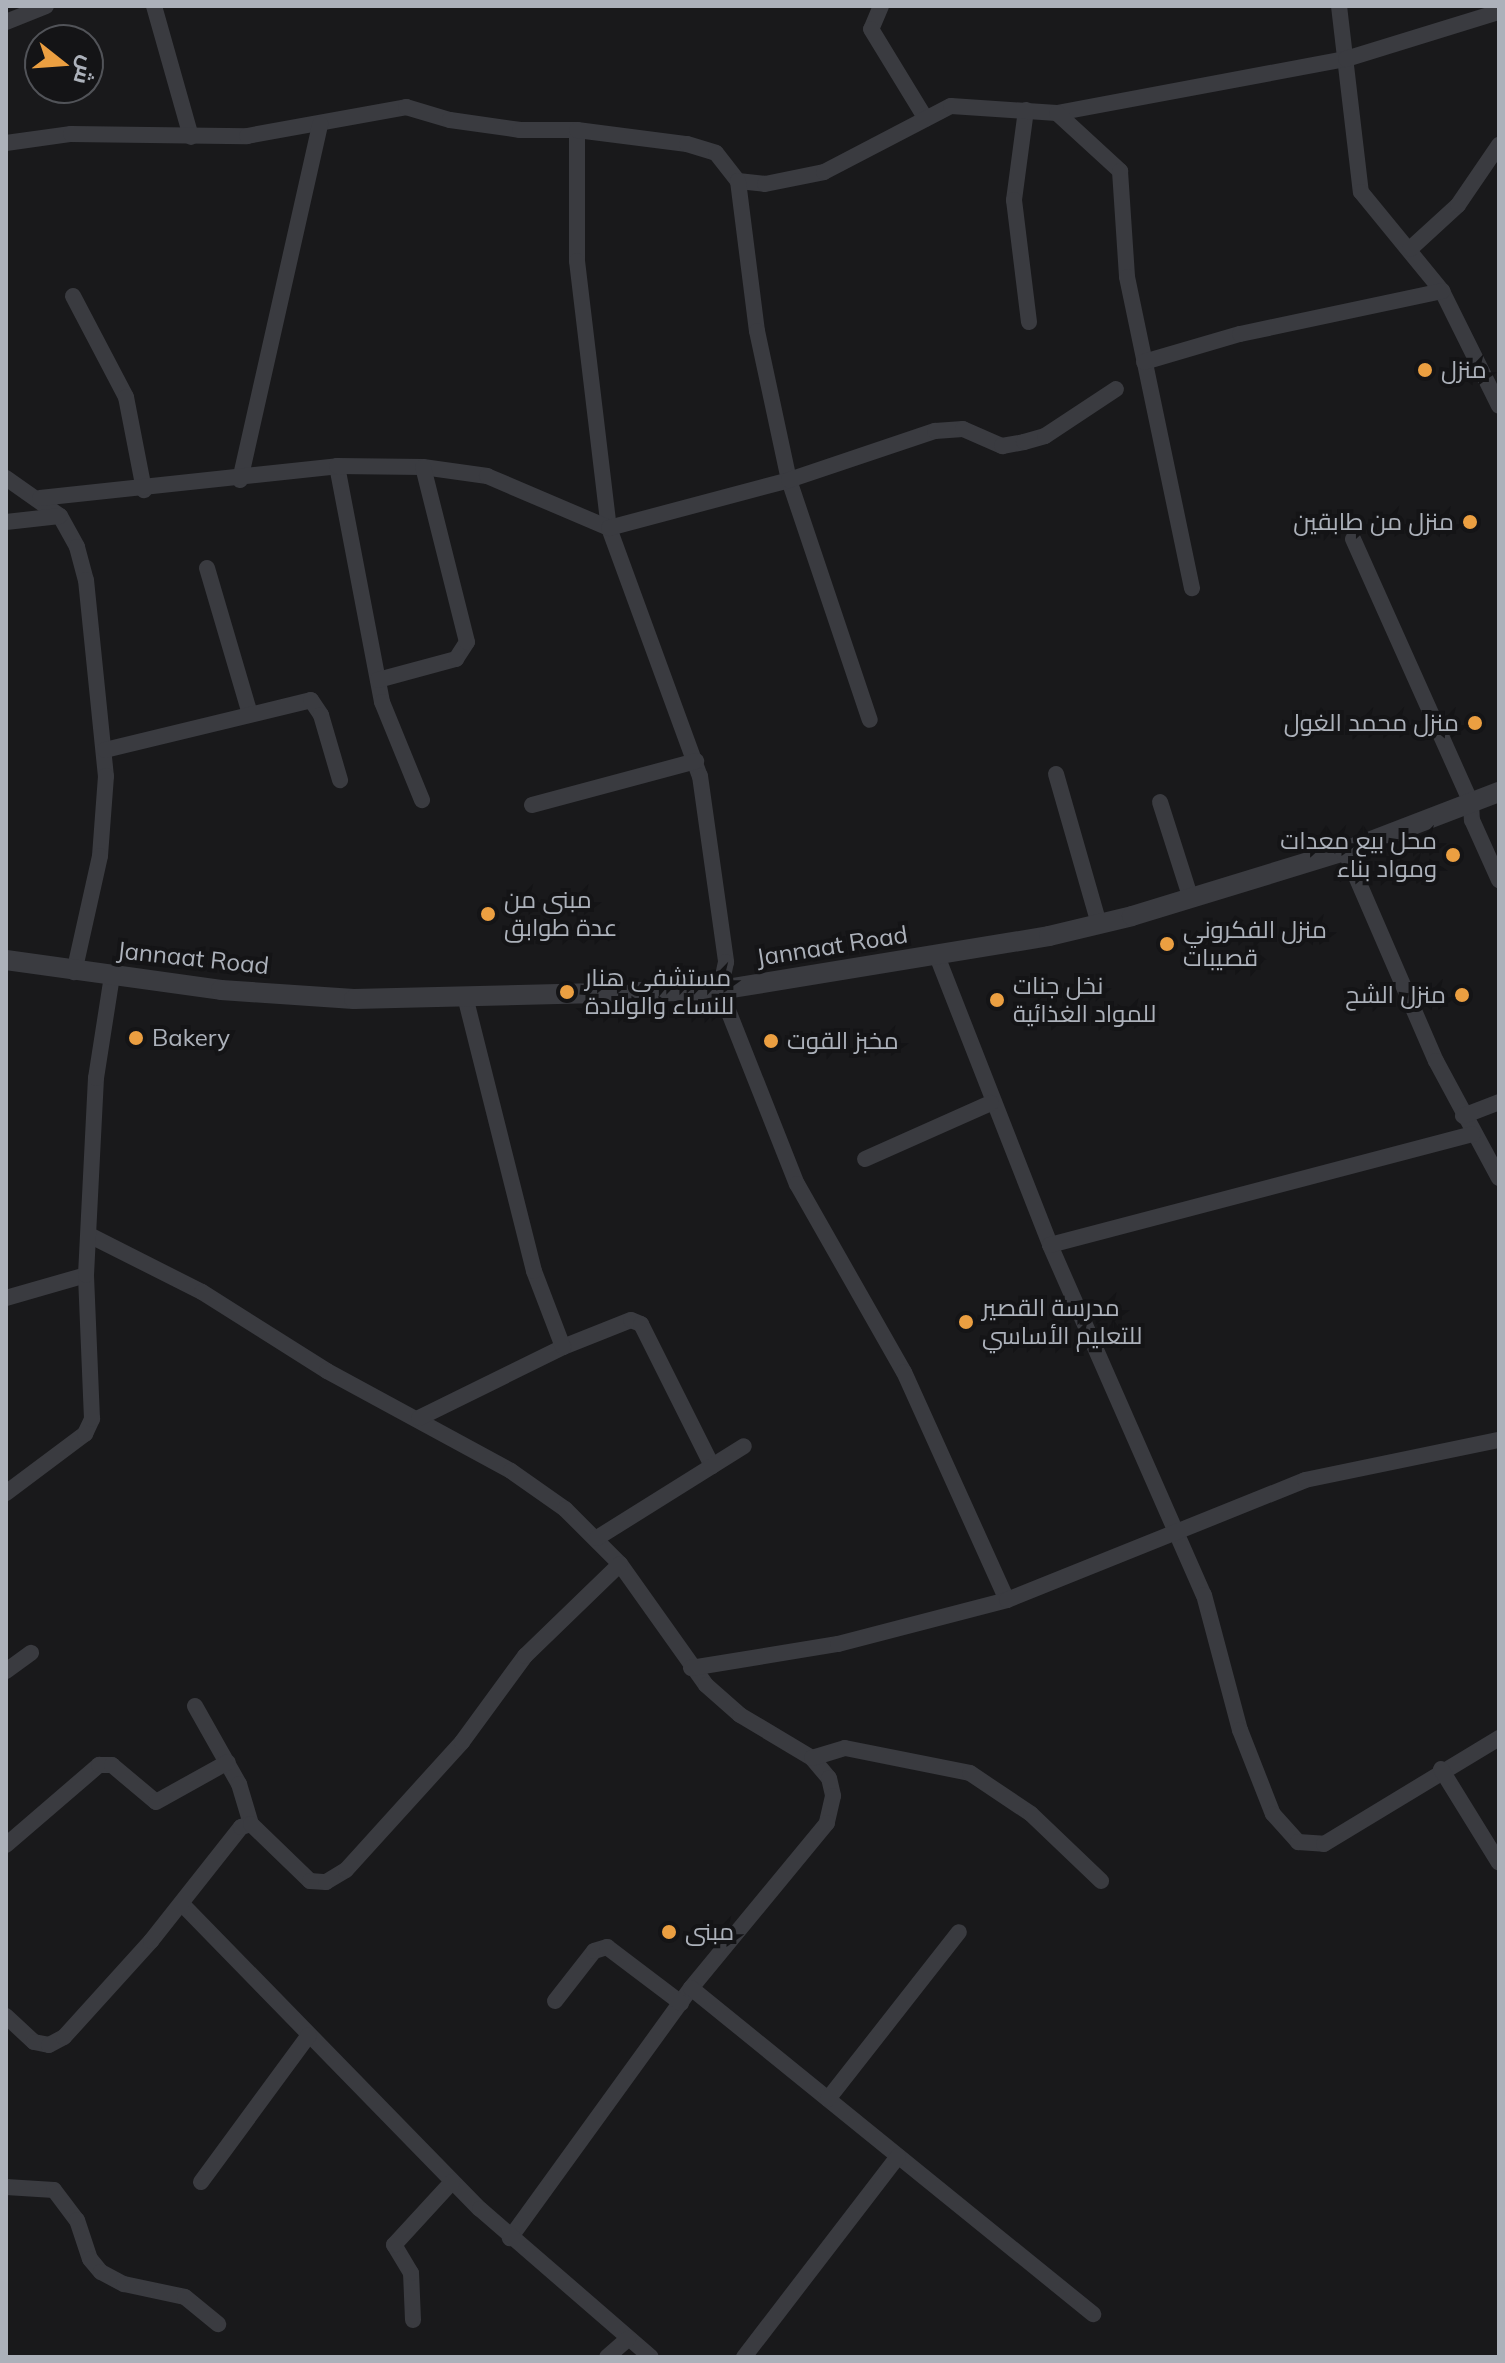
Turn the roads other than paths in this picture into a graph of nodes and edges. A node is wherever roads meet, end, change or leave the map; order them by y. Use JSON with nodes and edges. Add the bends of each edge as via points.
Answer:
{"nodes":[{"id":1,"x":46,"y":6,"type":"edge"},
{"id":2,"x":154,"y":6,"type":"edge"},
{"id":3,"x":881,"y":6,"type":"edge"},
{"id":4,"x":1339,"y":6,"type":"edge"},
{"id":5,"x":1499,"y":12,"type":"edge"},
{"id":6,"x":6,"y":22,"type":"edge"},
{"id":7,"x":1346,"y":59,"type":"junction"},
{"id":8,"x":1026,"y":110,"type":"junction"},
{"id":9,"x":1057,"y":113,"type":"junction"},
{"id":10,"x":926,"y":119,"type":"junction"},
{"id":11,"x":320,"y":124,"type":"junction"},
{"id":12,"x":577,"y":130,"type":"junction"},
{"id":13,"x":191,"y":137,"type":"junction"},
{"id":14,"x":6,"y":143,"type":"edge"},
{"id":15,"x":1499,"y":145,"type":"edge"},
{"id":16,"x":738,"y":181,"type":"junction"},
{"id":17,"x":1410,"y":249,"type":"junction"},
{"id":18,"x":1442,"y":291,"type":"junction"},
{"id":19,"x":73,"y":296,"type":"dead end"},
{"id":20,"x":1029,"y":322,"type":"dead end"},
{"id":21,"x":1144,"y":362,"type":"junction"},
{"id":22,"x":1116,"y":389,"type":"dead end"},
{"id":23,"x":1499,"y":406,"type":"edge"},
{"id":24,"x":337,"y":466,"type":"junction"},
{"id":25,"x":423,"y":467,"type":"junction"},
{"id":26,"x":6,"y":478,"type":"edge"},
{"id":27,"x":240,"y":480,"type":"junction"},
{"id":28,"x":789,"y":480,"type":"junction"},
{"id":29,"x":144,"y":490,"type":"junction"},
{"id":30,"x":40,"y":498,"type":"junction"},
{"id":31,"x":60,"y":516,"type":"junction"},
{"id":32,"x":6,"y":522,"type":"edge"},
{"id":33,"x":609,"y":528,"type":"junction"},
{"id":34,"x":1353,"y":539,"type":"dead end"},
{"id":35,"x":207,"y":568,"type":"dead end"},
{"id":36,"x":1192,"y":588,"type":"dead end"},
{"id":37,"x":378,"y":680,"type":"junction"},
{"id":38,"x":250,"y":714,"type":"junction"},
{"id":39,"x":870,"y":720,"type":"dead end"},
{"id":40,"x":105,"y":750,"type":"junction"},
{"id":41,"x":696,"y":761,"type":"junction"},
{"id":42,"x":1056,"y":774,"type":"dead end"},
{"id":43,"x":340,"y":780,"type":"dead end"},
{"id":44,"x":1499,"y":792,"type":"edge"},
{"id":45,"x":422,"y":800,"type":"dead end"},
{"id":46,"x":1160,"y":802,"type":"dead end"},
{"id":47,"x":1471,"y":803,"type":"junction"},
{"id":48,"x":532,"y":805,"type":"dead end"},
{"id":49,"x":1345,"y":851,"type":"junction"},
{"id":50,"x":1499,"y":880,"type":"edge"},
{"id":51,"x":1190,"y":896,"type":"junction"},
{"id":52,"x":1099,"y":924,"type":"junction"},
{"id":53,"x":937,"y":956,"type":"junction"},
{"id":54,"x":6,"y":960,"type":"edge"},
{"id":55,"x":74,"y":972,"type":"junction"},
{"id":56,"x":112,"y":976,"type":"junction"},
{"id":57,"x":720,"y":990,"type":"junction"},
{"id":58,"x":465,"y":997,"type":"junction"},
{"id":59,"x":1499,"y":1102,"type":"edge"},
{"id":60,"x":991,"y":1103,"type":"junction"},
{"id":61,"x":1463,"y":1116,"type":"junction"},
{"id":62,"x":1473,"y":1134,"type":"junction"},
{"id":63,"x":865,"y":1159,"type":"dead end"},
{"id":64,"x":1499,"y":1178,"type":"edge"},
{"id":65,"x":91,"y":1236,"type":"junction"},
{"id":66,"x":1050,"y":1245,"type":"junction"},
{"id":67,"x":86,"y":1275,"type":"junction"},
{"id":68,"x":6,"y":1298,"type":"edge"},
{"id":69,"x":563,"y":1347,"type":"junction"},
{"id":70,"x":419,"y":1418,"type":"junction"},
{"id":71,"x":1499,"y":1440,"type":"edge"},
{"id":72,"x":744,"y":1446,"type":"dead end"},
{"id":73,"x":712,"y":1466,"type":"junction"},
{"id":74,"x":6,"y":1493,"type":"edge"},
{"id":75,"x":1178,"y":1532,"type":"junction"},
{"id":76,"x":597,"y":1538,"type":"junction"},
{"id":77,"x":620,"y":1564,"type":"junction"},
{"id":78,"x":1007,"y":1600,"type":"junction"},
{"id":79,"x":31,"y":1653,"type":"dead end"},
{"id":80,"x":691,"y":1668,"type":"junction"},
{"id":81,"x":6,"y":1671,"type":"edge"},
{"id":82,"x":195,"y":1706,"type":"dead end"},
{"id":83,"x":1499,"y":1738,"type":"edge"},
{"id":84,"x":812,"y":1758,"type":"junction"},
{"id":85,"x":228,"y":1762,"type":"junction"},
{"id":86,"x":1441,"y":1769,"type":"junction"},
{"id":87,"x":251,"y":1824,"type":"junction"},
{"id":88,"x":6,"y":1845,"type":"edge"},
{"id":89,"x":1499,"y":1863,"type":"edge"},
{"id":90,"x":1101,"y":1881,"type":"dead end"},
{"id":91,"x":182,"y":1904,"type":"junction"},
{"id":92,"x":959,"y":1932,"type":"dead end"},
{"id":93,"x":691,"y":1988,"type":"junction"},
{"id":94,"x":555,"y":2001,"type":"dead end"},
{"id":95,"x":681,"y":2003,"type":"junction"},
{"id":96,"x":6,"y":2016,"type":"edge"},
{"id":97,"x":309,"y":2035,"type":"junction"},
{"id":98,"x":828,"y":2099,"type":"junction"},
{"id":99,"x":898,"y":2156,"type":"junction"},
{"id":100,"x":201,"y":2182,"type":"dead end"},
{"id":101,"x":452,"y":2182,"type":"junction"},
{"id":102,"x":6,"y":2187,"type":"edge"},
{"id":103,"x":510,"y":2238,"type":"junction"},
{"id":104,"x":1093,"y":2314,"type":"dead end"},
{"id":105,"x":413,"y":2320,"type":"dead end"},
{"id":106,"x":218,"y":2324,"type":"dead end"},
{"id":107,"x":628,"y":2339,"type":"junction"},
{"id":108,"x":607,"y":2357,"type":"edge"},
{"id":109,"x":651,"y":2357,"type":"edge"},
{"id":110,"x":744,"y":2357,"type":"edge"}],
"edges":[{"from":1,"to":6,"type":"street"},
{"from":2,"to":13,"type":"street"},
{"from":3,"to":10,"type":"street","via":[[871,29]]},
{"from":4,"to":7,"type":"street"},
{"from":5,"to":7,"type":"street"},
{"from":7,"to":9,"type":"street"},
{"from":7,"to":17,"type":"street","via":[[1361,192]]},
{"from":8,"to":9,"type":"street"},
{"from":8,"to":10,"type":"street","via":[[951,106]]},
{"from":8,"to":20,"type":"street","via":[[1014,200]]},
{"from":9,"to":21,"type":"street","via":[[1120,171],[1127,277]]},
{"from":10,"to":16,"type":"street","via":[[858,157],[803,179]]},
{"from":11,"to":12,"type":"street","via":[[406,107],[520,130]]},
{"from":11,"to":13,"type":"street","via":[[247,136]]},
{"from":11,"to":27,"type":"street"},
{"from":12,"to":16,"type":"street","via":[[716,153]]},
{"from":12,"to":33,"type":"street","via":[[577,261]]},
{"from":13,"to":14,"type":"street","via":[[71,134]]},
{"from":15,"to":17,"type":"street","via":[[1458,205]]},
{"from":16,"to":28,"type":"street","via":[[757,331]]},
{"from":17,"to":18,"type":"street"},
{"from":18,"to":21,"type":"street","via":[[1240,334]]},
{"from":18,"to":23,"type":"street"},
{"from":19,"to":29,"type":"street","via":[[126,397]]},
{"from":21,"to":36,"type":"street"},
{"from":22,"to":28,"type":"street","via":[[1045,436],[1024,442],[1002,446],[948,429]]},
{"from":24,"to":25,"type":"street"},
{"from":24,"to":27,"type":"street"},
{"from":24,"to":37,"type":"street"},
{"from":25,"to":33,"type":"street","via":[[487,476]]},
{"from":25,"to":37,"type":"street","via":[[467,642],[456,659]]},
{"from":26,"to":30,"type":"street"},
{"from":27,"to":29,"type":"street"},
{"from":28,"to":33,"type":"street"},
{"from":28,"to":39,"type":"street"},
{"from":29,"to":30,"type":"street"},
{"from":30,"to":31,"type":"street"},
{"from":31,"to":32,"type":"street"},
{"from":31,"to":40,"type":"street","via":[[86,580]]},
{"from":33,"to":41,"type":"street"},
{"from":34,"to":47,"type":"street"},
{"from":35,"to":38,"type":"street"},
{"from":37,"to":45,"type":"street"},
{"from":38,"to":40,"type":"street"},
{"from":38,"to":43,"type":"street","via":[[315,702]]},
{"from":40,"to":55,"type":"street","via":[[100,856]]},
{"from":41,"to":48,"type":"street"},
{"from":41,"to":57,"type":"street","via":[[724,946]]},
{"from":42,"to":52,"type":"street"},
{"from":44,"to":47,"type":"street","name":"Jannaat Road"},
{"from":46,"to":51,"type":"street"},
{"from":47,"to":49,"type":"street","name":"Jannaat Road"},
{"from":47,"to":50,"type":"street","via":[[1472,820]]},
{"from":49,"to":51,"type":"street","name":"Jannaat Road"},
{"from":49,"to":61,"type":"street"},
{"from":51,"to":52,"type":"street","name":"Jannaat Road"},
{"from":52,"to":53,"type":"street","name":"Jannaat Road"},
{"from":53,"to":57,"type":"street","name":"Jannaat Road"},
{"from":53,"to":60,"type":"street"},
{"from":54,"to":55,"type":"street","name":"Jannaat Road"},
{"from":55,"to":56,"type":"street","name":"Jannaat Road"},
{"from":56,"to":58,"type":"street","name":"Jannaat Road","via":[[354,999]]},
{"from":56,"to":65,"type":"street","via":[[96,1078]]},
{"from":57,"to":58,"type":"street","name":"Jannaat Road"},
{"from":57,"to":78,"type":"street","via":[[797,1184],[904,1372]]},
{"from":58,"to":69,"type":"street","via":[[534,1271]]},
{"from":59,"to":61,"type":"street"},
{"from":60,"to":63,"type":"street"},
{"from":60,"to":66,"type":"street"},
{"from":61,"to":62,"type":"street"},
{"from":62,"to":64,"type":"street"},
{"from":62,"to":66,"type":"street"},
{"from":65,"to":67,"type":"street"},
{"from":65,"to":70,"type":"street","via":[[202,1292],[327,1371]]},
{"from":66,"to":75,"type":"street"},
{"from":67,"to":68,"type":"street"},
{"from":67,"to":74,"type":"street","via":[[92,1419],[85,1434]]},
{"from":69,"to":70,"type":"street"},
{"from":69,"to":73,"type":"street","via":[[631,1320],[641,1324]]},
{"from":70,"to":76,"type":"street","via":[[511,1471]]},
{"from":71,"to":75,"type":"street","via":[[1345,1468]]},
{"from":72,"to":73,"type":"street"},
{"from":73,"to":76,"type":"street"},
{"from":75,"to":78,"type":"street"},
{"from":75,"to":86,"type":"street","via":[[1217,1629],[1240,1730],[1273,1814],[1298,1842],[1324,1844],[1340,1837]]},
{"from":76,"to":77,"type":"street"},
{"from":77,"to":80,"type":"street"},
{"from":77,"to":87,"type":"street","via":[[525,1656],[462,1742],[346,1870],[326,1882],[310,1881]]},
{"from":78,"to":80,"type":"street","via":[[838,1644]]},
{"from":79,"to":81,"type":"street"},
{"from":80,"to":84,"type":"street","via":[[740,1715]]},
{"from":82,"to":85,"type":"street"},
{"from":83,"to":86,"type":"street"},
{"from":84,"to":90,"type":"street","via":[[845,1748],[970,1773],[1031,1814]]},
{"from":84,"to":93,"type":"street","via":[[832,1787],[827,1823]]},
{"from":85,"to":87,"type":"street"},
{"from":85,"to":88,"type":"street","via":[[156,1802],[112,1765],[99,1765]]},
{"from":86,"to":89,"type":"street"},
{"from":87,"to":91,"type":"street","via":[[241,1827]]},
{"from":91,"to":96,"type":"street","via":[[64,2037],[49,2045],[34,2042]]},
{"from":91,"to":97,"type":"street"},
{"from":92,"to":98,"type":"street"},
{"from":93,"to":95,"type":"street"},
{"from":93,"to":98,"type":"street"},
{"from":94,"to":95,"type":"street","via":[[600,1946]]},
{"from":95,"to":103,"type":"street"},
{"from":97,"to":100,"type":"street"},
{"from":97,"to":101,"type":"street"},
{"from":98,"to":99,"type":"street"},
{"from":99,"to":104,"type":"street"},
{"from":99,"to":110,"type":"street"},
{"from":101,"to":103,"type":"street"},
{"from":101,"to":105,"type":"street","via":[[394,2245],[411,2273]]},
{"from":102,"to":106,"type":"street","via":[[54,2190],[66,2200],[90,2259],[101,2272],[124,2284],[185,2297]]},
{"from":103,"to":107,"type":"street"},
{"from":107,"to":108,"type":"street"},
{"from":107,"to":109,"type":"street"}]}
